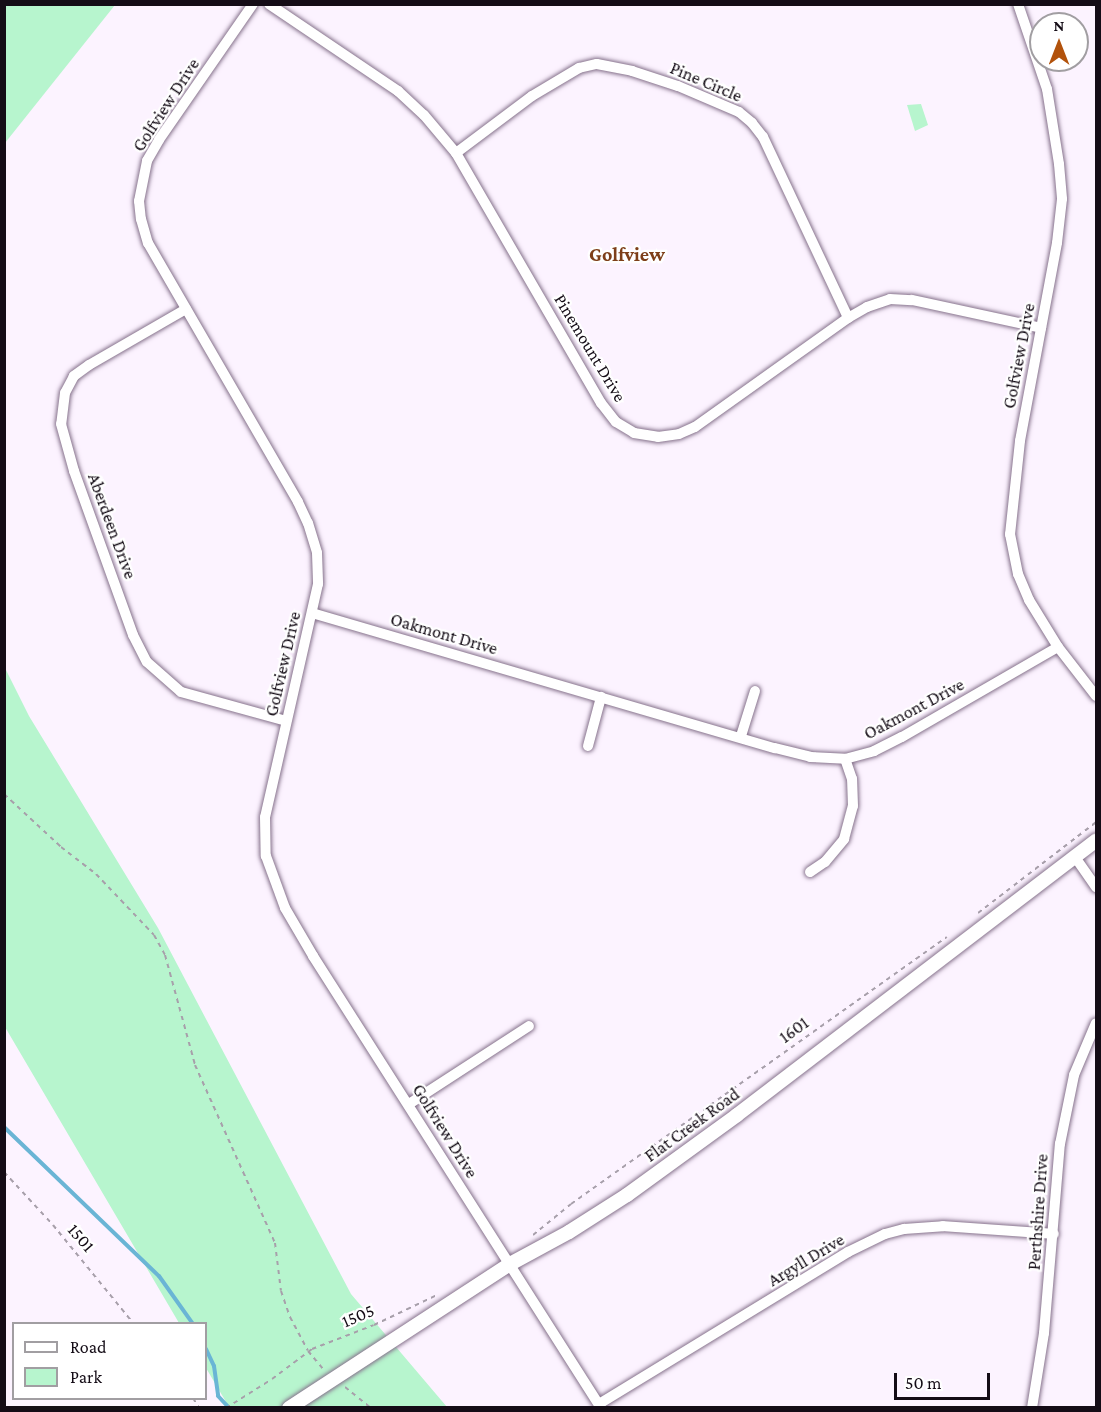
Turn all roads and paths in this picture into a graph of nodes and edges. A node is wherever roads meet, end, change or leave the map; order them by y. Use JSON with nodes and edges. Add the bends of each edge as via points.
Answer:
{"nodes":[{"id":1,"x":253,"y":4,"type":"edge"},
{"id":2,"x":269,"y":4,"type":"edge"},
{"id":3,"x":1018,"y":4,"type":"edge"},
{"id":4,"x":456,"y":153,"type":"junction"},
{"id":5,"x":186,"y":309,"type":"junction"},
{"id":6,"x":848,"y":318,"type":"junction"},
{"id":7,"x":1041,"y":328,"type":"junction"},
{"id":8,"x":312,"y":613,"type":"junction"},
{"id":9,"x":1058,"y":647,"type":"junction"},
{"id":10,"x":755,"y":691,"type":"dead end"},
{"id":11,"x":1096,"y":696,"type":"edge"},
{"id":12,"x":601,"y":697,"type":"junction"},
{"id":13,"x":286,"y":721,"type":"junction"},
{"id":14,"x":741,"y":736,"type":"junction"},
{"id":15,"x":588,"y":746,"type":"dead end"},
{"id":16,"x":845,"y":759,"type":"junction"},
{"id":17,"x":4,"y":794,"type":"edge"},
{"id":18,"x":1096,"y":822,"type":"edge"},
{"id":19,"x":1096,"y":841,"type":"edge"},
{"id":20,"x":1075,"y":857,"type":"junction"},
{"id":21,"x":810,"y":872,"type":"dead end"},
{"id":22,"x":1096,"y":887,"type":"edge"},
{"id":23,"x":972,"y":917,"type":"dead end"},
{"id":24,"x":955,"y":931,"type":"dead end"},
{"id":25,"x":1096,"y":1023,"type":"edge"},
{"id":26,"x":529,"y":1026,"type":"dead end"},
{"id":27,"x":409,"y":1104,"type":"junction"},
{"id":28,"x":4,"y":1172,"type":"edge"},
{"id":29,"x":1054,"y":1234,"type":"junction"},
{"id":30,"x":530,"y":1238,"type":"dead end"},
{"id":31,"x":510,"y":1264,"type":"junction"},
{"id":32,"x":440,"y":1293,"type":"dead end"},
{"id":33,"x":133,"y":1322,"type":"edge"},
{"id":34,"x":308,"y":1351,"type":"junction"},
{"id":35,"x":334,"y":1378,"type":"junction"},
{"id":36,"x":600,"y":1406,"type":"edge"},
{"id":37,"x":226,"y":1407,"type":"edge"},
{"id":38,"x":289,"y":1407,"type":"edge"},
{"id":39,"x":370,"y":1407,"type":"edge"},
{"id":40,"x":1032,"y":1407,"type":"edge"}],
"edges":[{"from":1,"to":5,"type":"street","name":"Golfview Drive","via":[[159,140],[147,161],[141,184],[141,219],[148,243]]},
{"from":2,"to":4,"type":"street","name":"Pinemount Drive","via":[[398,91]]},
{"from":3,"to":7,"type":"street","name":"Golfview Drive","via":[[1047,89],[1062,199]]},
{"from":4,"to":6,"type":"street","name":"Pine Circle","via":[[564,75],[597,64],[632,71],[739,112],[763,137]]},
{"from":4,"to":6,"type":"street","name":"Pinemount Drive","via":[[601,403],[616,422],[634,433],[658,437],[695,427]]},
{"from":5,"to":8,"type":"street","name":"Golfview Drive","via":[[308,523],[319,572]]},
{"from":5,"to":13,"type":"street","name":"Aberdeen Drive","via":[[74,376],[65,393],[61,424],[130,626],[147,662],[181,692]]},
{"from":6,"to":7,"type":"street","name":"Pinemount Drive","via":[[890,299],[912,300]]},
{"from":7,"to":9,"type":"street","name":"Golfview Drive","via":[[1020,441],[1010,534],[1018,574],[1029,600]]},
{"from":8,"to":12,"type":"street","name":"Oakmont Drive"},
{"from":8,"to":13,"type":"street","name":"Golfview Drive"},
{"from":9,"to":11,"type":"street","name":"Golfview Drive"},
{"from":9,"to":16,"type":"street","name":"Oakmont Drive","via":[[902,737]]},
{"from":10,"to":14,"type":"street"},
{"from":12,"to":14,"type":"street","name":"Oakmont Drive"},
{"from":12,"to":15,"type":"street"},
{"from":13,"to":27,"type":"street","name":"Golfview Drive","via":[[264,817],[269,867],[302,937]]},
{"from":14,"to":16,"type":"street","name":"Oakmont Drive","via":[[810,757]]},
{"from":16,"to":21,"type":"street","via":[[852,779],[853,806],[844,839],[825,862]]},
{"from":17,"to":34,"type":"path","via":[[96,874],[154,935],[165,954],[195,1065],[275,1243],[281,1291]]},
{"from":18,"to":23,"type":"path"},
{"from":19,"to":20,"type":"street","name":"Flat Creek Road"},
{"from":20,"to":22,"type":"street"},
{"from":20,"to":31,"type":"street","name":"Flat Creek Road","via":[[627,1195]]},
{"from":24,"to":30,"type":"path","name":"1601","via":[[571,1204]]},
{"from":25,"to":29,"type":"street","name":"Perthshire Drive","via":[[1074,1075],[1068,1101],[1060,1144]]},
{"from":26,"to":27,"type":"street"},
{"from":27,"to":31,"type":"street","name":"Golfview Drive"},
{"from":28,"to":33,"type":"path","name":"1501"},
{"from":29,"to":36,"type":"street","name":"Argyll Drive","via":[[944,1226],[885,1234],[848,1252]]},
{"from":29,"to":40,"type":"street","name":"Perthshire Drive"},
{"from":31,"to":35,"type":"street","name":"Flat Creek Road"},
{"from":31,"to":36,"type":"street","name":"Golfview Drive"},
{"from":32,"to":34,"type":"path","name":"1505"},
{"from":34,"to":35,"type":"path","via":[[318,1366]]},
{"from":34,"to":37,"type":"path","name":"1505"},
{"from":35,"to":38,"type":"street","name":"Flat Creek Road"},
{"from":35,"to":39,"type":"path"}]}
